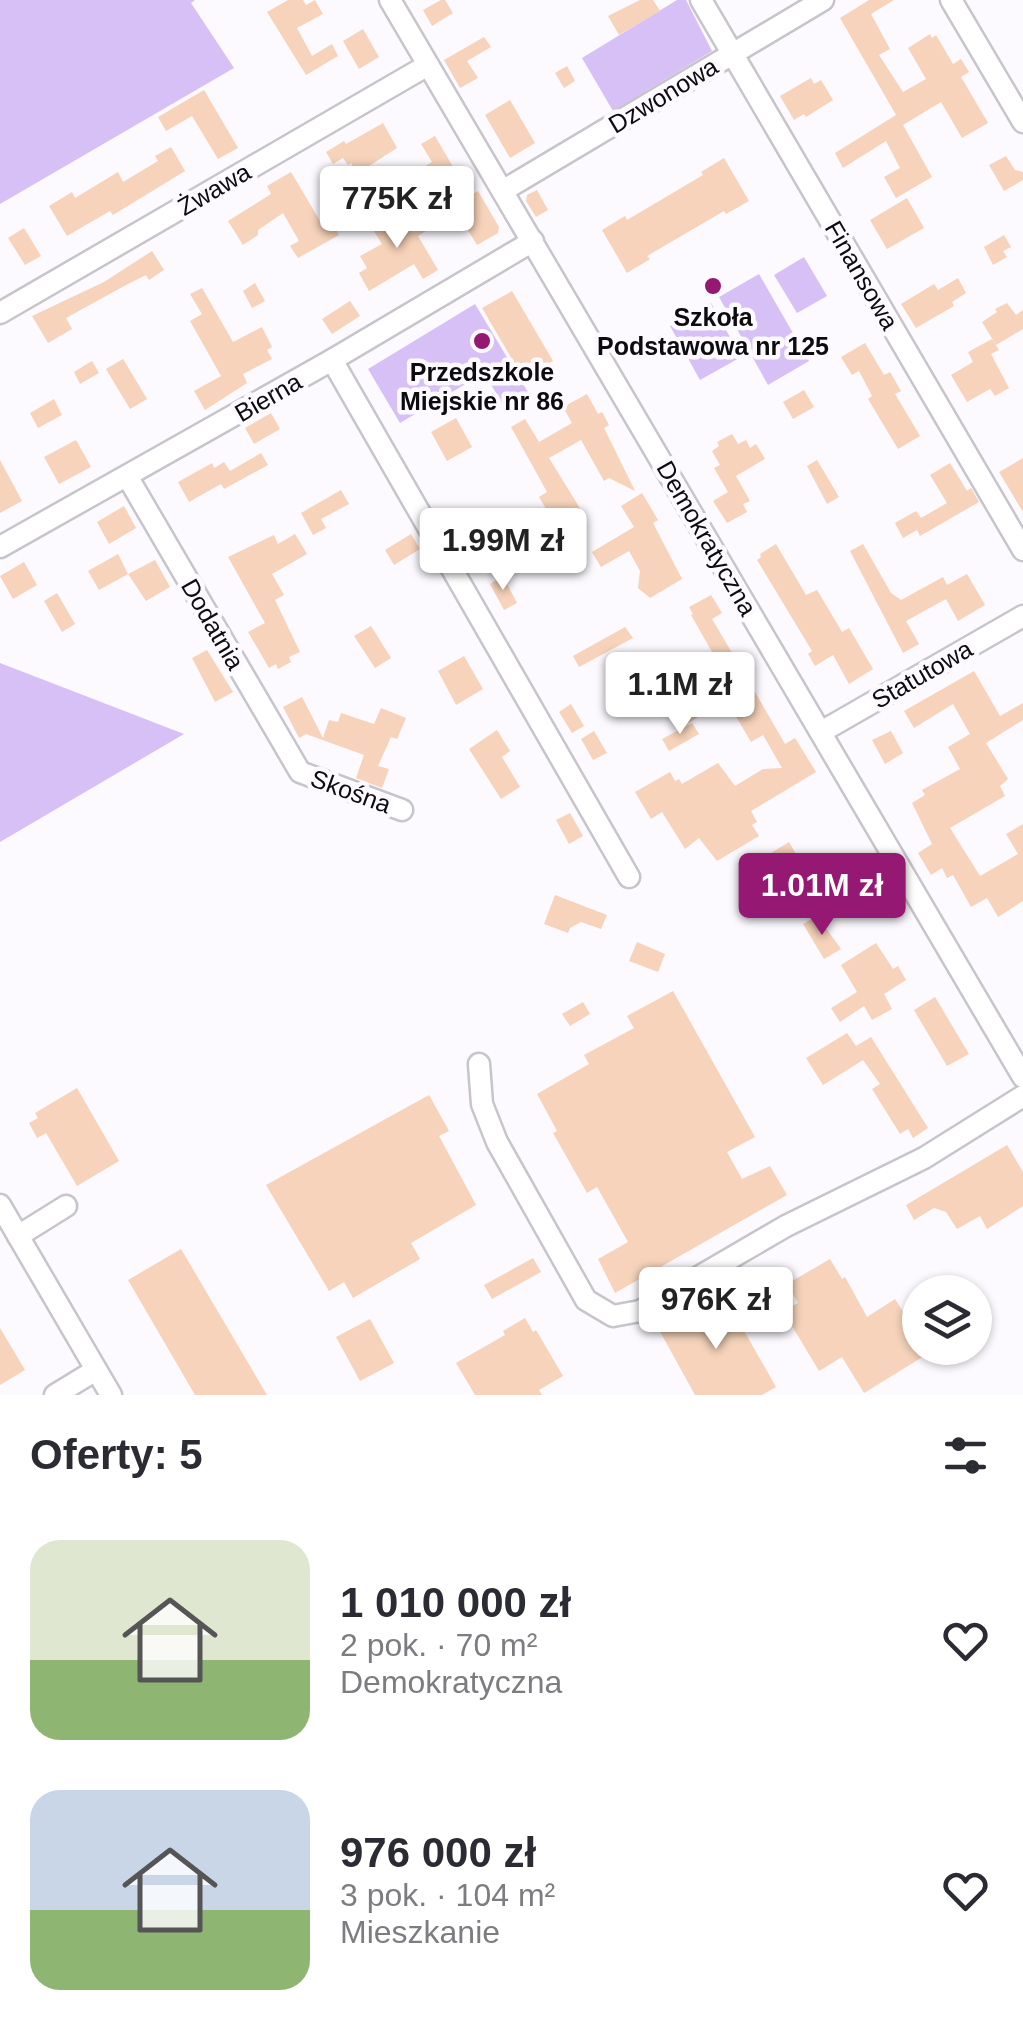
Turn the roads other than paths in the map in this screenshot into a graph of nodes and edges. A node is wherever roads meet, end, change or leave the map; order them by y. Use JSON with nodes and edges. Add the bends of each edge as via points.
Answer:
{"nodes":[{"id":1,"x":390,"y":0,"type":"edge"},
{"id":2,"x":701,"y":0,"type":"edge"},
{"id":3,"x":823,"y":0,"type":"edge"},
{"id":4,"x":951,"y":0,"type":"edge"},
{"id":5,"x":732,"y":54,"type":"junction"},
{"id":6,"x":428,"y":65,"type":"junction"},
{"id":7,"x":1023,"y":122,"type":"edge"},
{"id":8,"x":504,"y":190,"type":"junction"},
{"id":9,"x":534,"y":241,"type":"junction"},
{"id":10,"x":0,"y":313,"type":"edge"},
{"id":11,"x":332,"y":360,"type":"junction"},
{"id":12,"x":127,"y":476,"type":"junction"},
{"id":13,"x":0,"y":547,"type":"edge"},
{"id":14,"x":1023,"y":550,"type":"edge"},
{"id":15,"x":1023,"y":616,"type":"edge"},
{"id":16,"x":821,"y":732,"type":"junction"},
{"id":17,"x":300,"y":772,"type":"joint"},
{"id":18,"x":402,"y":810,"type":"dead end"},
{"id":19,"x":629,"y":877,"type":"dead end"},
{"id":20,"x":478,"y":1064,"type":"dead end"},
{"id":21,"x":1023,"y":1077,"type":"edge"},
{"id":22,"x":1023,"y":1096,"type":"edge"},
{"id":23,"x":66,"y":1206,"type":"dead end"},
{"id":24,"x":1,"y":1209,"type":"edge"},
{"id":25,"x":18,"y":1236,"type":"junction"},
{"id":26,"x":96,"y":1370,"type":"junction"},
{"id":27,"x":56,"y":1395,"type":"edge"},
{"id":28,"x":111,"y":1395,"type":"edge"}],
"edges":[{"from":1,"to":6,"type":"street","name":"Demokratyczna"},
{"from":2,"to":5,"type":"street","name":"Finansowa"},
{"from":3,"to":5,"type":"street","name":"Dzwonowa"},
{"from":4,"to":7,"type":"street"},
{"from":5,"to":8,"type":"street","name":"Dzwonowa"},
{"from":5,"to":14,"type":"street","name":"Finansowa"},
{"from":6,"to":8,"type":"street","name":"Demokratyczna"},
{"from":6,"to":10,"type":"street","name":"Żwawa"},
{"from":8,"to":9,"type":"street","name":"Demokratyczna"},
{"from":9,"to":11,"type":"street","name":"Bierna"},
{"from":9,"to":16,"type":"street","name":"Demokratyczna"},
{"from":11,"to":12,"type":"street","name":"Bierna"},
{"from":11,"to":19,"type":"street"},
{"from":12,"to":13,"type":"street","name":"Bierna"},
{"from":12,"to":17,"type":"street","name":"Dodatnia"},
{"from":15,"to":16,"type":"street","name":"Statutowa"},
{"from":16,"to":21,"type":"street","name":"Demokratyczna"},
{"from":17,"to":18,"type":"street","name":"Skośna"},
{"from":20,"to":22,"type":"street","via":[[482,1104],[497,1142],[586,1300],[614,1316],[640,1311],[786,1226],[924,1158]]},
{"from":23,"to":25,"type":"street"},
{"from":24,"to":25,"type":"street"},
{"from":25,"to":26,"type":"street"},
{"from":26,"to":27,"type":"street"},
{"from":26,"to":28,"type":"street"}]}
